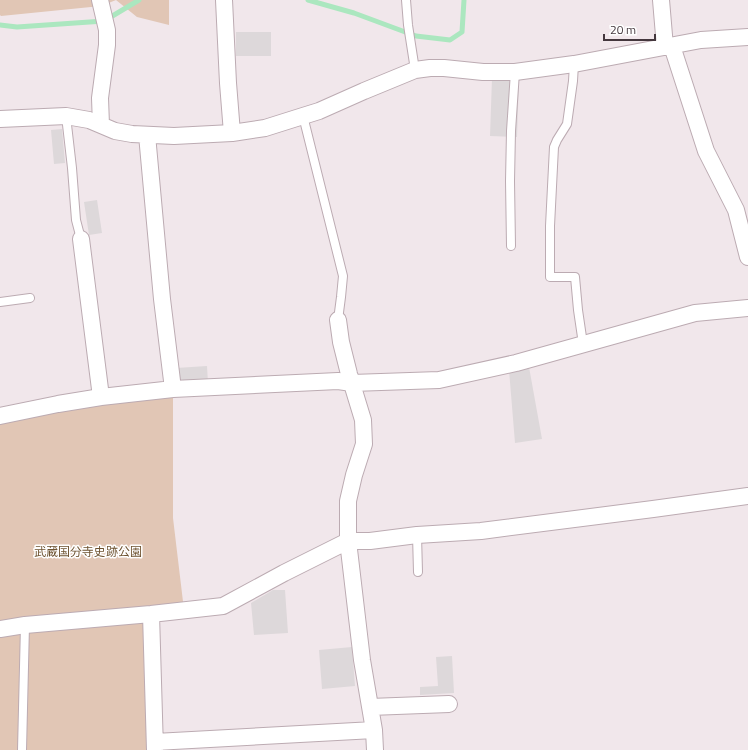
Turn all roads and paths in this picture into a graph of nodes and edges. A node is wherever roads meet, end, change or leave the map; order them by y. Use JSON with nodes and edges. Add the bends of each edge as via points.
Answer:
{"nodes":[{"id":1,"x":100,"y":0,"type":"edge"},
{"id":2,"x":406,"y":0,"type":"edge"},
{"id":3,"x":661,"y":0,"type":"edge"},
{"id":4,"x":224,"y":2,"type":"edge"},
{"id":5,"x":748,"y":37,"type":"edge"},
{"id":6,"x":668,"y":46,"type":"junction"},
{"id":7,"x":574,"y":64,"type":"junction"},
{"id":8,"x":415,"y":70,"type":"junction"},
{"id":9,"x":516,"y":72,"type":"junction"},
{"id":10,"x":66,"y":116,"type":"junction"},
{"id":11,"x":304,"y":116,"type":"junction"},
{"id":12,"x":0,"y":119,"type":"edge"},
{"id":13,"x":101,"y":125,"type":"junction"},
{"id":14,"x":232,"y":133,"type":"junction"},
{"id":15,"x":147,"y":134,"type":"junction"},
{"id":16,"x":81,"y":240,"type":"joint"},
{"id":17,"x":511,"y":246,"type":"dead end"},
{"id":18,"x":748,"y":257,"type":"edge"},
{"id":19,"x":30,"y":298,"type":"dead end"},
{"id":20,"x":0,"y":302,"type":"edge"},
{"id":21,"x":748,"y":308,"type":"edge"},
{"id":22,"x":338,"y":320,"type":"joint"},
{"id":23,"x":583,"y":344,"type":"junction"},
{"id":24,"x":352,"y":383,"type":"junction"},
{"id":25,"x":173,"y":389,"type":"junction"},
{"id":26,"x":101,"y":398,"type":"junction"},
{"id":27,"x":0,"y":416,"type":"edge"},
{"id":28,"x":748,"y":496,"type":"edge"},
{"id":29,"x":417,"y":535,"type":"junction"},
{"id":30,"x":348,"y":541,"type":"junction"},
{"id":31,"x":418,"y":572,"type":"dead end"},
{"id":32,"x":151,"y":614,"type":"junction"},
{"id":33,"x":25,"y":625,"type":"junction"},
{"id":34,"x":0,"y":629,"type":"edge"},
{"id":35,"x":449,"y":704,"type":"dead end"},
{"id":36,"x":370,"y":707,"type":"junction"},
{"id":37,"x":374,"y":730,"type":"junction"},
{"id":38,"x":155,"y":746,"type":"edge"},
{"id":39,"x":22,"y":750,"type":"edge"},
{"id":40,"x":375,"y":750,"type":"edge"}],
"edges":[{"from":1,"to":13,"type":"street","via":[[106,24],[107,45],[100,98]]},
{"from":2,"to":8,"type":"lane"},
{"from":3,"to":6,"type":"street"},
{"from":4,"to":14,"type":"street"},
{"from":5,"to":6,"type":"street","via":[[701,40]]},
{"from":6,"to":7,"type":"street"},
{"from":6,"to":18,"type":"street","via":[[706,151],[736,210]]},
{"from":7,"to":9,"type":"street"},
{"from":7,"to":23,"type":"lane","via":[[567,124],[554,147],[550,277],[575,277]]},
{"from":8,"to":9,"type":"street","via":[[444,68]]},
{"from":8,"to":11,"type":"street"},
{"from":9,"to":17,"type":"lane","via":[[511,131]]},
{"from":10,"to":12,"type":"street"},
{"from":10,"to":13,"type":"street"},
{"from":10,"to":16,"type":"lane","via":[[76,220]]},
{"from":11,"to":14,"type":"street","via":[[265,128]]},
{"from":11,"to":22,"type":"lane","via":[[343,276]]},
{"from":13,"to":15,"type":"street","via":[[115,131]]},
{"from":14,"to":15,"type":"street","via":[[174,136]]},
{"from":15,"to":25,"type":"street"},
{"from":16,"to":26,"type":"street"},
{"from":19,"to":20,"type":"lane"},
{"from":21,"to":23,"type":"street","via":[[695,313]]},
{"from":22,"to":24,"type":"street"},
{"from":23,"to":24,"type":"street","via":[[516,363],[439,380]]},
{"from":24,"to":25,"type":"street","via":[[338,380]]},
{"from":24,"to":30,"type":"street","via":[[363,420],[364,444],[348,501]]},
{"from":25,"to":26,"type":"street"},
{"from":26,"to":27,"type":"street"},
{"from":28,"to":29,"type":"street","via":[[481,531]]},
{"from":29,"to":30,"type":"street"},
{"from":29,"to":31,"type":"lane"},
{"from":30,"to":32,"type":"street","via":[[223,606]]},
{"from":30,"to":36,"type":"street"},
{"from":32,"to":33,"type":"street"},
{"from":32,"to":38,"type":"street"},
{"from":33,"to":34,"type":"street"},
{"from":33,"to":39,"type":"lane"},
{"from":35,"to":36,"type":"street"},
{"from":36,"to":37,"type":"street"},
{"from":37,"to":38,"type":"street"},
{"from":37,"to":40,"type":"street"}]}
